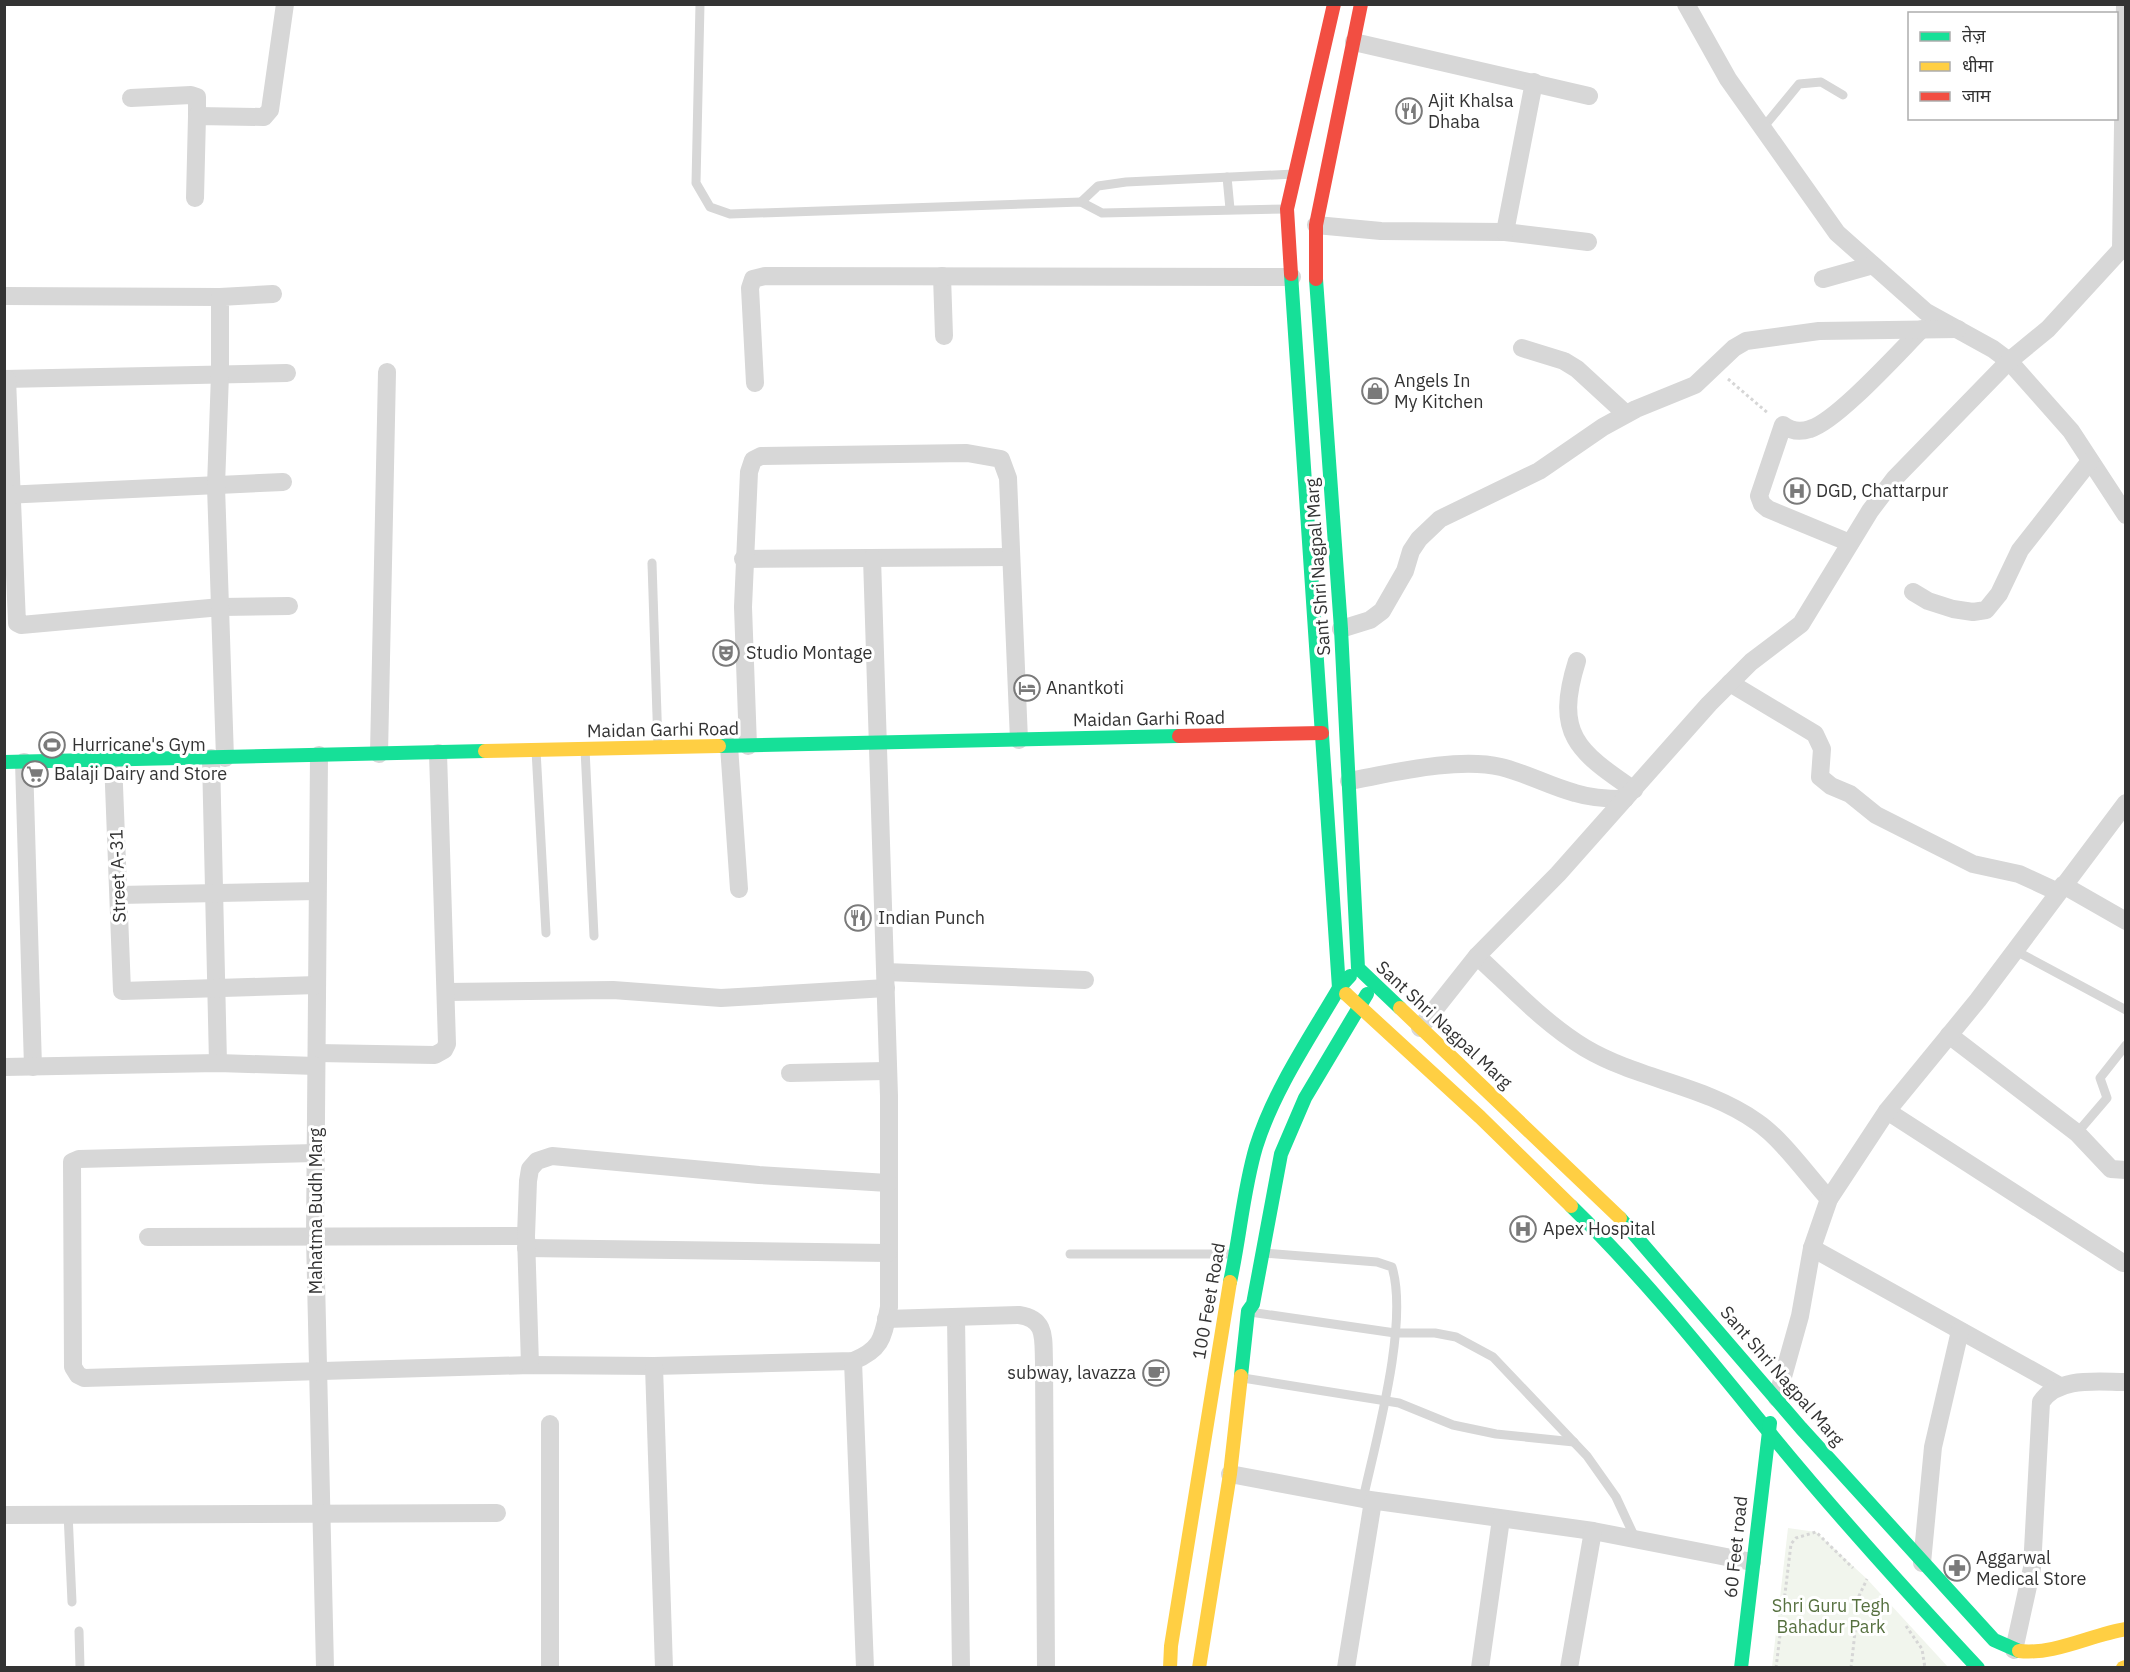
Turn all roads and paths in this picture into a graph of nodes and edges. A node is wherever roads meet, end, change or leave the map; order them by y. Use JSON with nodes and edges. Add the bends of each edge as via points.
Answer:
{"nodes":[{"id":1,"x":285,"y":4,"type":"edge"},
{"id":2,"x":700,"y":4,"type":"edge"},
{"id":3,"x":1334,"y":4,"type":"edge"},
{"id":4,"x":1361,"y":4,"type":"edge"},
{"id":5,"x":1686,"y":4,"type":"edge"},
{"id":6,"x":2125,"y":4,"type":"edge"},
{"id":7,"x":1354,"y":42,"type":"junction"},
{"id":8,"x":1534,"y":82,"type":"junction"},
{"id":9,"x":1843,"y":95,"type":"dead end"},
{"id":10,"x":1589,"y":96,"type":"dead end"},
{"id":11,"x":131,"y":98,"type":"dead end"},
{"id":12,"x":197,"y":116,"type":"junction"},
{"id":13,"x":1762,"y":129,"type":"junction"},
{"id":14,"x":1295,"y":174,"type":"junction"},
{"id":15,"x":1227,"y":177,"type":"junction"},
{"id":16,"x":195,"y":198,"type":"dead end"},
{"id":17,"x":1081,"y":202,"type":"junction"},
{"id":18,"x":1230,"y":209,"type":"junction"},
{"id":19,"x":1287,"y":209,"type":"junction"},
{"id":20,"x":1316,"y":225,"type":"junction"},
{"id":21,"x":1506,"y":232,"type":"junction"},
{"id":22,"x":1588,"y":242,"type":"dead end"},
{"id":23,"x":2124,"y":248,"type":"edge"},
{"id":24,"x":1873,"y":265,"type":"junction"},
{"id":25,"x":942,"y":276,"type":"junction"},
{"id":26,"x":1292,"y":277,"type":"junction"},
{"id":27,"x":1823,"y":279,"type":"dead end"},
{"id":28,"x":273,"y":294,"type":"dead end"},
{"id":29,"x":4,"y":296,"type":"edge"},
{"id":30,"x":220,"y":297,"type":"junction"},
{"id":31,"x":1922,"y":329,"type":"junction"},
{"id":32,"x":1958,"y":329,"type":"junction"},
{"id":33,"x":944,"y":336,"type":"dead end"},
{"id":34,"x":1522,"y":348,"type":"dead end"},
{"id":35,"x":2009,"y":362,"type":"junction"},
{"id":36,"x":1713,"y":366,"type":"junction"},
{"id":37,"x":387,"y":372,"type":"dead end"},
{"id":38,"x":287,"y":373,"type":"dead end"},
{"id":39,"x":220,"y":374,"type":"junction"},
{"id":40,"x":6,"y":379,"type":"edge"},
{"id":41,"x":755,"y":383,"type":"dead end"},
{"id":42,"x":1626,"y":414,"type":"junction"},
{"id":43,"x":1783,"y":425,"type":"junction"},
{"id":44,"x":2090,"y":461,"type":"junction"},
{"id":45,"x":283,"y":482,"type":"dead end"},
{"id":46,"x":216,"y":486,"type":"junction"},
{"id":47,"x":7,"y":494,"type":"edge"},
{"id":48,"x":2126,"y":515,"type":"edge"},
{"id":49,"x":1850,"y":543,"type":"junction"},
{"id":50,"x":1011,"y":556,"type":"junction"},
{"id":51,"x":872,"y":558,"type":"junction"},
{"id":52,"x":743,"y":559,"type":"junction"},
{"id":53,"x":652,"y":563,"type":"dead end"},
{"id":54,"x":1913,"y":592,"type":"dead end"},
{"id":55,"x":290,"y":606,"type":"dead end"},
{"id":56,"x":221,"y":607,"type":"junction"},
{"id":57,"x":10,"y":628,"type":"edge"},
{"id":58,"x":1341,"y":629,"type":"junction"},
{"id":59,"x":1577,"y":661,"type":"dead end"},
{"id":60,"x":1730,"y":683,"type":"junction"},
{"id":61,"x":1323,"y":733,"type":"junction"},
{"id":62,"x":1019,"y":740,"type":"junction"},
{"id":63,"x":879,"y":743,"type":"junction"},
{"id":64,"x":729,"y":746,"type":"junction"},
{"id":65,"x":748,"y":746,"type":"junction"},
{"id":66,"x":658,"y":748,"type":"junction"},
{"id":67,"x":585,"y":749,"type":"junction"},
{"id":68,"x":536,"y":750,"type":"junction"},
{"id":69,"x":438,"y":753,"type":"junction"},
{"id":70,"x":379,"y":754,"type":"junction"},
{"id":71,"x":319,"y":755,"type":"junction"},
{"id":72,"x":218,"y":758,"type":"junction"},
{"id":73,"x":114,"y":760,"type":"junction"},
{"id":74,"x":4,"y":762,"type":"edge"},
{"id":75,"x":24,"y":762,"type":"junction"},
{"id":76,"x":1349,"y":781,"type":"junction"},
{"id":77,"x":1630,"y":794,"type":"junction"},
{"id":78,"x":2126,"y":803,"type":"edge"},
{"id":79,"x":2060,"y":888,"type":"junction"},
{"id":80,"x":739,"y":889,"type":"dead end"},
{"id":81,"x":317,"y":891,"type":"junction"},
{"id":82,"x":119,"y":895,"type":"junction"},
{"id":83,"x":214,"y":895,"type":"junction"},
{"id":84,"x":2126,"y":921,"type":"edge"},
{"id":85,"x":546,"y":933,"type":"dead end"},
{"id":86,"x":594,"y":936,"type":"dead end"},
{"id":87,"x":2014,"y":950,"type":"junction"},
{"id":88,"x":1477,"y":956,"type":"junction"},
{"id":89,"x":1358,"y":968,"type":"junction"},
{"id":90,"x":886,"y":980,"type":"junction"},
{"id":91,"x":1085,"y":980,"type":"dead end"},
{"id":92,"x":317,"y":985,"type":"junction"},
{"id":93,"x":1374,"y":985,"type":"junction"},
{"id":94,"x":216,"y":988,"type":"junction"},
{"id":95,"x":1338,"y":988,"type":"junction"},
{"id":96,"x":446,"y":992,"type":"junction"},
{"id":97,"x":1358,"y":1005,"type":"junction"},
{"id":98,"x":2126,"y":1010,"type":"edge"},
{"id":99,"x":1420,"y":1028,"type":"junction"},
{"id":100,"x":1949,"y":1035,"type":"junction"},
{"id":101,"x":2126,"y":1045,"type":"edge"},
{"id":102,"x":316,"y":1060,"type":"junction"},
{"id":103,"x":218,"y":1063,"type":"junction"},
{"id":104,"x":4,"y":1067,"type":"edge"},
{"id":105,"x":33,"y":1067,"type":"junction"},
{"id":106,"x":886,"y":1071,"type":"junction"},
{"id":107,"x":790,"y":1072,"type":"dead end"},
{"id":108,"x":1887,"y":1111,"type":"junction"},
{"id":109,"x":2077,"y":1133,"type":"junction"},
{"id":110,"x":316,"y":1153,"type":"junction"},
{"id":111,"x":2126,"y":1170,"type":"edge"},
{"id":112,"x":888,"y":1183,"type":"junction"},
{"id":113,"x":1829,"y":1199,"type":"junction"},
{"id":114,"x":148,"y":1237,"type":"dead end"},
{"id":115,"x":315,"y":1237,"type":"junction"},
{"id":116,"x":526,"y":1242,"type":"junction"},
{"id":117,"x":1812,"y":1248,"type":"junction"},
{"id":118,"x":888,"y":1253,"type":"junction"},
{"id":119,"x":1262,"y":1253,"type":"junction"},
{"id":120,"x":1070,"y":1254,"type":"dead end"},
{"id":121,"x":1236,"y":1254,"type":"junction"},
{"id":122,"x":2123,"y":1263,"type":"dead end"},
{"id":123,"x":1248,"y":1311,"type":"junction"},
{"id":124,"x":956,"y":1317,"type":"junction"},
{"id":125,"x":886,"y":1319,"type":"junction"},
{"id":126,"x":1960,"y":1331,"type":"junction"},
{"id":127,"x":1395,"y":1333,"type":"junction"},
{"id":128,"x":853,"y":1361,"type":"junction"},
{"id":129,"x":530,"y":1365,"type":"junction"},
{"id":130,"x":654,"y":1366,"type":"junction"},
{"id":131,"x":317,"y":1371,"type":"junction"},
{"id":132,"x":1242,"y":1378,"type":"junction"},
{"id":133,"x":2126,"y":1382,"type":"edge"},
{"id":134,"x":2060,"y":1386,"type":"junction"},
{"id":135,"x":1777,"y":1398,"type":"junction"},
{"id":136,"x":1384,"y":1401,"type":"junction"},
{"id":137,"x":549,"y":1424,"type":"dead end"},
{"id":138,"x":1768,"y":1431,"type":"junction"},
{"id":139,"x":1574,"y":1442,"type":"junction"},
{"id":140,"x":1230,"y":1474,"type":"junction"},
{"id":141,"x":1368,"y":1500,"type":"junction"},
{"id":142,"x":68,"y":1513,"type":"junction"},
{"id":143,"x":497,"y":1513,"type":"dead end"},
{"id":144,"x":321,"y":1514,"type":"junction"},
{"id":145,"x":4,"y":1515,"type":"edge"},
{"id":146,"x":1501,"y":1519,"type":"junction"},
{"id":147,"x":1593,"y":1531,"type":"junction"},
{"id":148,"x":1636,"y":1539,"type":"junction"},
{"id":149,"x":1752,"y":1562,"type":"junction"},
{"id":150,"x":1922,"y":1563,"type":"junction"},
{"id":151,"x":1880,"y":1564,"type":"junction"},
{"id":152,"x":1858,"y":1572,"type":"dead end"},
{"id":153,"x":1866,"y":1580,"type":"junction"},
{"id":154,"x":1873,"y":1589,"type":"dead end"},
{"id":155,"x":72,"y":1602,"type":"dead end"},
{"id":156,"x":1901,"y":1620,"type":"dead end"},
{"id":157,"x":2126,"y":1629,"type":"edge"},
{"id":158,"x":79,"y":1631,"type":"dead end"},
{"id":159,"x":2014,"y":1650,"type":"junction"},
{"id":160,"x":80,"y":1668,"type":"edge"},
{"id":161,"x":325,"y":1668,"type":"edge"},
{"id":162,"x":550,"y":1668,"type":"edge"},
{"id":163,"x":664,"y":1668,"type":"edge"},
{"id":164,"x":865,"y":1668,"type":"edge"},
{"id":165,"x":961,"y":1668,"type":"edge"},
{"id":166,"x":1046,"y":1668,"type":"edge"},
{"id":167,"x":1170,"y":1668,"type":"edge"},
{"id":168,"x":1199,"y":1668,"type":"edge"},
{"id":169,"x":1346,"y":1668,"type":"edge"},
{"id":170,"x":1480,"y":1668,"type":"edge"},
{"id":171,"x":1569,"y":1668,"type":"edge"},
{"id":172,"x":1741,"y":1668,"type":"edge"},
{"id":173,"x":1776,"y":1668,"type":"edge"},
{"id":174,"x":1851,"y":1668,"type":"edge"},
{"id":175,"x":1925,"y":1668,"type":"edge"},
{"id":176,"x":1978,"y":1668,"type":"edge"}],
"edges":[{"from":1,"to":12,"type":"street","via":[[270,110],[264,117]]},
{"from":2,"to":17,"type":"lane","via":[[696,183],[710,207],[730,214]]},
{"from":3,"to":14,"type":"main road","name":"Sant Shri Nagpal Marg"},
{"from":4,"to":7,"type":"main road","name":"Sant Shri Nagpal Marg"},
{"from":5,"to":13,"type":"street","via":[[1728,79]]},
{"from":6,"to":23,"type":"street"},
{"from":7,"to":8,"type":"street"},
{"from":7,"to":20,"type":"main road","name":"Sant Shri Nagpal Marg"},
{"from":8,"to":10,"type":"street"},
{"from":8,"to":21,"type":"street"},
{"from":9,"to":13,"type":"lane","via":[[1821,82],[1799,84]]},
{"from":11,"to":12,"type":"street","via":[[191,95],[197,98]]},
{"from":12,"to":16,"type":"street"},
{"from":13,"to":24,"type":"street","via":[[1837,233]]},
{"from":14,"to":15,"type":"lane"},
{"from":14,"to":19,"type":"main road","name":"Sant Shri Nagpal Marg"},
{"from":15,"to":17,"type":"lane","via":[[1098,186]]},
{"from":15,"to":18,"type":"lane"},
{"from":17,"to":18,"type":"lane","via":[[1102,213]]},
{"from":18,"to":19,"type":"lane"},
{"from":19,"to":26,"type":"main road","name":"Sant Shri Nagpal Marg"},
{"from":20,"to":21,"type":"street","via":[[1381,231]]},
{"from":20,"to":58,"type":"main road","name":"Sant Shri Nagpal Marg","via":[[1314,249]]},
{"from":21,"to":22,"type":"street"},
{"from":23,"to":35,"type":"street","via":[[2048,329]]},
{"from":24,"to":27,"type":"street"},
{"from":24,"to":32,"type":"street","via":[[1926,312]]},
{"from":25,"to":26,"type":"street"},
{"from":25,"to":33,"type":"street"},
{"from":25,"to":41,"type":"street","via":[[753,279],[750,288]]},
{"from":26,"to":61,"type":"main road","name":"Sant Shri Nagpal Marg"},
{"from":28,"to":30,"type":"street"},
{"from":29,"to":30,"type":"street"},
{"from":30,"to":39,"type":"street"},
{"from":31,"to":32,"type":"street"},
{"from":31,"to":36,"type":"street","via":[[1757,337],[1734,348]]},
{"from":31,"to":43,"type":"street","via":[[1822,424],[1799,431]]},
{"from":32,"to":35,"type":"street"},
{"from":34,"to":42,"type":"street","via":[[1578,369]]},
{"from":35,"to":44,"type":"street","via":[[2065,424]]},
{"from":35,"to":49,"type":"street","via":[[1895,478]]},
{"from":36,"to":42,"type":"street","via":[[1695,385]]},
{"from":36,"to":43,"type":"path"},
{"from":37,"to":70,"type":"street"},
{"from":38,"to":39,"type":"street"},
{"from":39,"to":40,"type":"street"},
{"from":39,"to":46,"type":"street"},
{"from":40,"to":47,"type":"street"},
{"from":42,"to":58,"type":"street","via":[[1539,471],[1440,519],[1419,538],[1382,611],[1370,620]]},
{"from":43,"to":49,"type":"street","via":[[1759,496],[1762,504]]},
{"from":44,"to":48,"type":"street"},
{"from":44,"to":54,"type":"street","via":[[2020,550],[1999,594],[1986,610],[1953,609]]},
{"from":45,"to":46,"type":"street"},
{"from":46,"to":47,"type":"street"},
{"from":46,"to":56,"type":"street"},
{"from":47,"to":57,"type":"street"},
{"from":49,"to":60,"type":"street","via":[[1801,624]]},
{"from":50,"to":51,"type":"street"},
{"from":50,"to":52,"type":"street","via":[[1008,478],[1001,459],[967,453],[761,456],[753,460],[749,472]]},
{"from":50,"to":62,"type":"street"},
{"from":51,"to":52,"type":"street"},
{"from":51,"to":63,"type":"street"},
{"from":52,"to":65,"type":"street"},
{"from":53,"to":66,"type":"lane"},
{"from":55,"to":56,"type":"street"},
{"from":56,"to":57,"type":"street"},
{"from":56,"to":72,"type":"street"},
{"from":58,"to":76,"type":"main road","name":"Sant Shri Nagpal Marg"},
{"from":59,"to":77,"type":"street","via":[[1567,706],[1575,740]]},
{"from":60,"to":77,"type":"street"},
{"from":60,"to":79,"type":"street","via":[[1815,734],[1822,749],[1820,777],[1876,815],[1973,864]]},
{"from":61,"to":62,"type":"main road","name":"Maidan Garhi Road"},
{"from":61,"to":95,"type":"main road","name":"Sant Shri Nagpal Marg"},
{"from":62,"to":63,"type":"main road","name":"Maidan Garhi Road"},
{"from":63,"to":65,"type":"main road","name":"Maidan Garhi Road"},
{"from":63,"to":90,"type":"street"},
{"from":64,"to":65,"type":"main road","name":"Maidan Garhi Road"},
{"from":64,"to":66,"type":"main road","name":"Maidan Garhi Road"},
{"from":64,"to":80,"type":"street"},
{"from":66,"to":67,"type":"main road","name":"Maidan Garhi Road"},
{"from":67,"to":68,"type":"main road","name":"Maidan Garhi Road"},
{"from":67,"to":86,"type":"lane"},
{"from":68,"to":69,"type":"main road","name":"Maidan Garhi Road"},
{"from":68,"to":85,"type":"lane"},
{"from":69,"to":70,"type":"main road","name":"Maidan Garhi Road"},
{"from":69,"to":96,"type":"street"},
{"from":70,"to":71,"type":"main road","name":"Maidan Garhi Road"},
{"from":71,"to":72,"type":"main road","name":"Maidan Garhi Road"},
{"from":71,"to":81,"type":"street","name":"Mahatma Budh Marg"},
{"from":72,"to":73,"type":"main road","name":"Maidan Garhi Road"},
{"from":72,"to":83,"type":"street"},
{"from":73,"to":75,"type":"main road","name":"Maidan Garhi Road"},
{"from":73,"to":82,"type":"street","name":"Street A-31"},
{"from":74,"to":75,"type":"main road","name":"Maidan Garhi Road"},
{"from":75,"to":105,"type":"street"},
{"from":76,"to":77,"type":"street","via":[[1479,764],[1501,767],[1596,798]]},
{"from":76,"to":89,"type":"main road","name":"Sant Shri Nagpal Marg"},
{"from":77,"to":88,"type":"street"},
{"from":78,"to":79,"type":"street"},
{"from":79,"to":84,"type":"street"},
{"from":79,"to":87,"type":"street"},
{"from":81,"to":83,"type":"street"},
{"from":81,"to":92,"type":"street","name":"Mahatma Budh Marg"},
{"from":82,"to":83,"type":"street"},
{"from":82,"to":94,"type":"street","name":"Street A-31","via":[[122,991]]},
{"from":83,"to":94,"type":"street"},
{"from":87,"to":98,"type":"lane"},
{"from":87,"to":100,"type":"street"},
{"from":88,"to":99,"type":"street"},
{"from":88,"to":113,"type":"street","via":[[1547,1023],[1585,1048],[1618,1066],[1711,1097],[1758,1122]]},
{"from":89,"to":93,"type":"main road","name":"Sant Shri Nagpal Marg"},
{"from":89,"to":95,"type":"main road","name":"100 Feet Road"},
{"from":90,"to":91,"type":"street"},
{"from":90,"to":96,"type":"street","via":[[721,998],[613,990]]},
{"from":90,"to":106,"type":"street"},
{"from":92,"to":94,"type":"street"},
{"from":92,"to":102,"type":"street","name":"Mahatma Budh Marg"},
{"from":93,"to":97,"type":"main road"},
{"from":93,"to":99,"type":"main road","name":"Sant Shri Nagpal Marg"},
{"from":94,"to":103,"type":"street"},
{"from":95,"to":97,"type":"main road"},
{"from":95,"to":121,"type":"main road","name":"100 Feet Road","via":[[1281,1087],[1257,1144],[1244,1191]]},
{"from":96,"to":102,"type":"street","via":[[447,1044],[441,1053]]},
{"from":97,"to":119,"type":"main road","via":[[1305,1098],[1281,1154]]},
{"from":97,"to":138,"type":"main road","via":[[1611,1245]]},
{"from":99,"to":135,"type":"main road","name":"Sant Shri Nagpal Marg","via":[[1633,1230]]},
{"from":100,"to":108,"type":"street"},
{"from":100,"to":109,"type":"street"},
{"from":101,"to":109,"type":"lane","via":[[2100,1078],[2107,1098]]},
{"from":102,"to":103,"type":"street"},
{"from":102,"to":110,"type":"street","name":"Mahatma Budh Marg"},
{"from":103,"to":105,"type":"street"},
{"from":104,"to":105,"type":"street"},
{"from":106,"to":107,"type":"street"},
{"from":106,"to":112,"type":"street"},
{"from":108,"to":113,"type":"street"},
{"from":108,"to":122,"type":"street"},
{"from":109,"to":111,"type":"street","via":[[2112,1169]]},
{"from":110,"to":115,"type":"street","name":"Mahatma Budh Marg"},
{"from":110,"to":131,"type":"street","via":[[79,1159],[70,1168],[73,1367],[78,1375],[84,1378]]},
{"from":112,"to":116,"type":"street","via":[[552,1156],[537,1161],[530,1169]]},
{"from":112,"to":118,"type":"street"},
{"from":113,"to":117,"type":"street"},
{"from":114,"to":115,"type":"street"},
{"from":115,"to":116,"type":"street"},
{"from":115,"to":131,"type":"street","name":"Mahatma Budh Marg"},
{"from":116,"to":118,"type":"street"},
{"from":116,"to":129,"type":"street"},
{"from":117,"to":126,"type":"street"},
{"from":117,"to":135,"type":"street","via":[[1800,1316]]},
{"from":118,"to":125,"type":"street"},
{"from":119,"to":123,"type":"main road","via":[[1253,1304]]},
{"from":119,"to":127,"type":"lane","via":[[1377,1262],[1392,1267],[1396,1282]]},
{"from":120,"to":121,"type":"lane"},
{"from":121,"to":167,"type":"main road","name":"100 Feet Road","via":[[1225,1303]]},
{"from":123,"to":127,"type":"lane"},
{"from":123,"to":132,"type":"main road"},
{"from":124,"to":125,"type":"street"},
{"from":124,"to":165,"type":"street"},
{"from":124,"to":166,"type":"street","via":[[1019,1315],[1032,1317],[1039,1324],[1044,1362]]},
{"from":125,"to":128,"type":"street","via":[[877,1347]]},
{"from":126,"to":134,"type":"street"},
{"from":126,"to":150,"type":"street","via":[[1933,1447]]},
{"from":127,"to":136,"type":"lane"},
{"from":127,"to":139,"type":"lane","via":[[1456,1337],[1493,1357]]},
{"from":128,"to":130,"type":"street"},
{"from":128,"to":164,"type":"street"},
{"from":129,"to":130,"type":"street"},
{"from":129,"to":131,"type":"street"},
{"from":130,"to":163,"type":"street"},
{"from":131,"to":144,"type":"street","name":"Mahatma Budh Marg"},
{"from":132,"to":136,"type":"lane"},
{"from":132,"to":140,"type":"main road"},
{"from":133,"to":134,"type":"street"},
{"from":134,"to":159,"type":"street","via":[[2041,1402],[2032,1568]]},
{"from":135,"to":138,"type":"main road","name":"60 Feet road"},
{"from":135,"to":150,"type":"main road","name":"Sant Shri Nagpal Marg"},
{"from":136,"to":139,"type":"lane","via":[[1414,1407],[1453,1425]]},
{"from":136,"to":141,"type":"lane"},
{"from":137,"to":162,"type":"street"},
{"from":138,"to":149,"type":"main road","name":"60 Feet road"},
{"from":138,"to":151,"type":"main road"},
{"from":139,"to":148,"type":"lane","via":[[1616,1497]]},
{"from":140,"to":141,"type":"street"},
{"from":140,"to":168,"type":"main road"},
{"from":141,"to":146,"type":"street"},
{"from":141,"to":169,"type":"street"},
{"from":142,"to":144,"type":"street"},
{"from":142,"to":145,"type":"street"},
{"from":142,"to":155,"type":"lane"},
{"from":143,"to":144,"type":"street"},
{"from":144,"to":161,"type":"street","name":"Mahatma Budh Marg"},
{"from":146,"to":147,"type":"street"},
{"from":146,"to":170,"type":"street"},
{"from":147,"to":148,"type":"street"},
{"from":147,"to":171,"type":"street"},
{"from":148,"to":149,"type":"street"},
{"from":149,"to":172,"type":"main road","name":"60 Feet road"},
{"from":150,"to":159,"type":"main road","name":"Sant Shri Nagpal Marg","via":[[1994,1640]]},
{"from":151,"to":153,"type":"path"},
{"from":151,"to":176,"type":"main road"},
{"from":152,"to":173,"type":"path","via":[[1816,1532],[1796,1538],[1791,1544]]},
{"from":153,"to":154,"type":"path"},
{"from":153,"to":174,"type":"path","via":[[1859,1596]]},
{"from":156,"to":175,"type":"path","via":[[1922,1649]]},
{"from":157,"to":159,"type":"main road","name":"Sant Shri Nagpal Marg","via":[[2039,1653]]},
{"from":158,"to":160,"type":"lane"}]}
